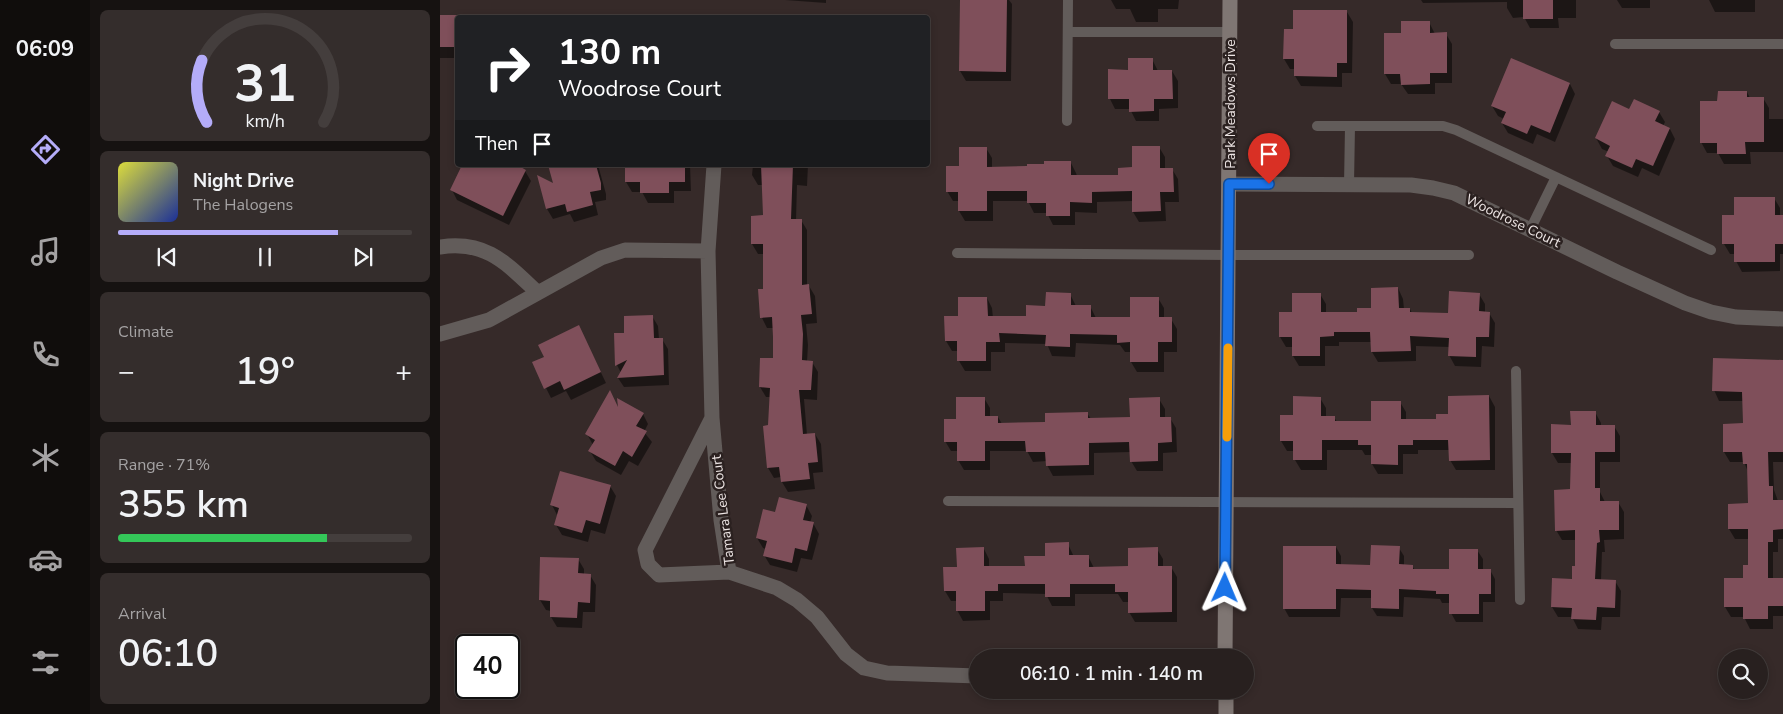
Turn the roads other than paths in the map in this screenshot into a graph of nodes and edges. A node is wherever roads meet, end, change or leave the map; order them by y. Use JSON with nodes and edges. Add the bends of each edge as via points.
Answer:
{"nodes":[{"id":1,"x":1068,"y":0,"type":"edge"},
{"id":2,"x":1230,"y":0,"type":"edge"},
{"id":3,"x":1068,"y":32,"type":"junction"},
{"id":4,"x":1230,"y":32,"type":"junction"},
{"id":5,"x":1615,"y":44,"type":"dead end"},
{"id":6,"x":1783,"y":44,"type":"edge"},
{"id":7,"x":1067,"y":121,"type":"dead end"},
{"id":8,"x":1317,"y":126,"type":"dead end"},
{"id":9,"x":1350,"y":126,"type":"junction"},
{"id":10,"x":714,"y":167,"type":"edge"},
{"id":11,"x":1556,"y":176,"type":"junction"},
{"id":12,"x":1229,"y":184,"type":"junction"},
{"id":13,"x":1349,"y":185,"type":"junction"},
{"id":14,"x":1530,"y":230,"type":"junction"},
{"id":15,"x":440,"y":247,"type":"edge"},
{"id":16,"x":1711,"y":250,"type":"dead end"},
{"id":17,"x":708,"y":251,"type":"junction"},
{"id":18,"x":957,"y":253,"type":"dead end"},
{"id":19,"x":1229,"y":255,"type":"junction"},
{"id":20,"x":1469,"y":255,"type":"dead end"},
{"id":21,"x":537,"y":292,"type":"junction"},
{"id":22,"x":1783,"y":319,"type":"edge"},
{"id":23,"x":440,"y":334,"type":"edge"},
{"id":24,"x":1516,"y":371,"type":"dead end"},
{"id":25,"x":712,"y":418,"type":"junction"},
{"id":26,"x":948,"y":501,"type":"dead end"},
{"id":27,"x":1226,"y":502,"type":"junction"},
{"id":28,"x":1518,"y":503,"type":"junction"},
{"id":29,"x":729,"y":572,"type":"junction"},
{"id":30,"x":1520,"y":600,"type":"dead end"},
{"id":31,"x":1225,"y":649,"type":"edge"},
{"id":32,"x":969,"y":676,"type":"edge"},
{"id":33,"x":1226,"y":699,"type":"edge"},
{"id":34,"x":1226,"y":714,"type":"edge"}],
"edges":[{"from":1,"to":3,"type":"lane"},
{"from":2,"to":4,"type":"street","name":"Park Meadows Drive"},
{"from":3,"to":4,"type":"lane"},
{"from":3,"to":7,"type":"lane"},
{"from":4,"to":12,"type":"street","name":"Park Meadows Drive"},
{"from":5,"to":6,"type":"lane"},
{"from":8,"to":9,"type":"lane"},
{"from":9,"to":11,"type":"lane","via":[[1442,126]]},
{"from":9,"to":13,"type":"lane"},
{"from":10,"to":17,"type":"street","name":"Tamara Lee Court"},
{"from":11,"to":14,"type":"lane"},
{"from":11,"to":16,"type":"lane"},
{"from":12,"to":13,"type":"street","name":"Woodrose Court"},
{"from":12,"to":19,"type":"street","name":"Park Meadows Drive"},
{"from":13,"to":14,"type":"street","name":"Woodrose Court","via":[[1411,185],[1440,189]]},
{"from":14,"to":22,"type":"street","name":"Woodrose Court","via":[[1685,303],[1736,317]]},
{"from":15,"to":21,"type":"street","via":[[474,247],[506,262]]},
{"from":17,"to":21,"type":"street","via":[[625,250],[601,258]]},
{"from":17,"to":25,"type":"street","name":"Tamara Lee Court"},
{"from":18,"to":19,"type":"lane"},
{"from":19,"to":20,"type":"lane"},
{"from":19,"to":27,"type":"street","name":"Park Meadows Drive"},
{"from":21,"to":23,"type":"street","via":[[489,320]]},
{"from":24,"to":28,"type":"lane"},
{"from":25,"to":29,"type":"street","name":"Tamara Lee Court"},
{"from":25,"to":29,"type":"street","via":[[645,550],[648,564],[659,575]]},
{"from":26,"to":27,"type":"lane"},
{"from":27,"to":28,"type":"lane"},
{"from":27,"to":31,"type":"street","name":"Park Meadows Drive"},
{"from":28,"to":30,"type":"lane"},
{"from":29,"to":32,"type":"street","name":"Tamara Lee Court","via":[[777,588],[797,600],[817,617],[846,654],[864,668],[887,673]]},
{"from":33,"to":34,"type":"street"}]}
